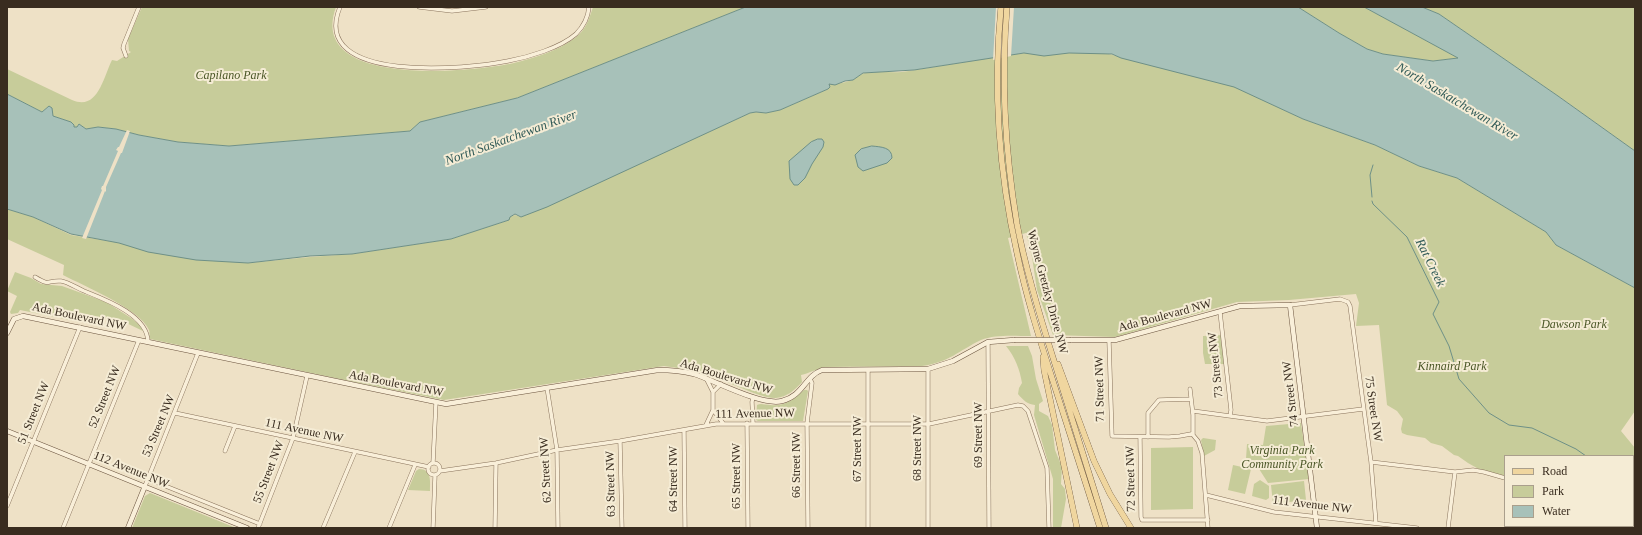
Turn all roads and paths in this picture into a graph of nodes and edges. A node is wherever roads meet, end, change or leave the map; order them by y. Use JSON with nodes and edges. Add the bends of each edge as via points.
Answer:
{"nodes":[{"id":1,"x":139,"y":7,"type":"edge"},
{"id":2,"x":340,"y":7,"type":"edge"},
{"id":3,"x":419,"y":7,"type":"edge"},
{"id":4,"x":486,"y":7,"type":"edge"},
{"id":5,"x":589,"y":7,"type":"edge"},
{"id":6,"x":1001,"y":7,"type":"edge"},
{"id":7,"x":1007,"y":7,"type":"edge"},
{"id":8,"x":480,"y":8,"type":"edge"},
{"id":9,"x":126,"y":56,"type":"dead end"},
{"id":10,"x":1001,"y":98,"type":"junction"},
{"id":11,"x":35,"y":277,"type":"dead end"},
{"id":12,"x":1344,"y":300,"type":"joint"},
{"id":13,"x":1290,"y":305,"type":"junction"},
{"id":14,"x":1220,"y":312,"type":"junction"},
{"id":15,"x":80,"y":327,"type":"junction"},
{"id":16,"x":7,"y":333,"type":"edge"},
{"id":17,"x":139,"y":340,"type":"junction"},
{"id":18,"x":1109,"y":341,"type":"junction"},
{"id":19,"x":148,"y":342,"type":"junction"},
{"id":20,"x":988,"y":342,"type":"junction"},
{"id":21,"x":1042,"y":344,"type":"junction"},
{"id":22,"x":1048,"y":344,"type":"junction"},
{"id":23,"x":198,"y":353,"type":"junction"},
{"id":24,"x":928,"y":369,"type":"junction"},
{"id":25,"x":868,"y":370,"type":"junction"},
{"id":26,"x":307,"y":376,"type":"junction"},
{"id":27,"x":706,"y":378,"type":"junction"},
{"id":28,"x":810,"y":379,"type":"junction"},
{"id":29,"x":721,"y":384,"type":"junction"},
{"id":30,"x":547,"y":388,"type":"junction"},
{"id":31,"x":1190,"y":389,"type":"dead end"},
{"id":32,"x":713,"y":392,"type":"junction"},
{"id":33,"x":753,"y":397,"type":"junction"},
{"id":34,"x":1190,"y":399,"type":"junction"},
{"id":35,"x":436,"y":402,"type":"junction"},
{"id":36,"x":1363,"y":409,"type":"junction"},
{"id":37,"x":713,"y":410,"type":"junction"},
{"id":38,"x":989,"y":411,"type":"junction"},
{"id":39,"x":1193,"y":411,"type":"junction"},
{"id":40,"x":175,"y":413,"type":"junction"},
{"id":41,"x":1230,"y":416,"type":"junction"},
{"id":42,"x":1304,"y":417,"type":"junction"},
{"id":43,"x":723,"y":423,"type":"junction"},
{"id":44,"x":747,"y":423,"type":"junction"},
{"id":45,"x":753,"y":423,"type":"junction"},
{"id":46,"x":807,"y":423,"type":"junction"},
{"id":47,"x":868,"y":424,"type":"junction"},
{"id":48,"x":929,"y":424,"type":"junction"},
{"id":49,"x":706,"y":425,"type":"junction"},
{"id":50,"x":235,"y":426,"type":"junction"},
{"id":51,"x":684,"y":430,"type":"junction"},
{"id":52,"x":7,"y":431,"type":"edge"},
{"id":53,"x":1193,"y":435,"type":"junction"},
{"id":54,"x":1140,"y":437,"type":"junction"},
{"id":55,"x":1148,"y":437,"type":"junction"},
{"id":56,"x":293,"y":438,"type":"junction"},
{"id":57,"x":33,"y":441,"type":"junction"},
{"id":58,"x":620,"y":441,"type":"junction"},
{"id":59,"x":557,"y":450,"type":"junction"},
{"id":60,"x":225,"y":451,"type":"dead end"},
{"id":61,"x":355,"y":452,"type":"junction"},
{"id":62,"x":1371,"y":462,"type":"junction"},
{"id":63,"x":433,"y":463,"type":"junction"},
{"id":64,"x":496,"y":463,"type":"junction"},
{"id":65,"x":89,"y":464,"type":"junction"},
{"id":66,"x":415,"y":464,"type":"junction"},
{"id":67,"x":429,"y":467,"type":"junction"},
{"id":68,"x":440,"y":471,"type":"junction"},
{"id":69,"x":1455,"y":472,"type":"junction"},
{"id":70,"x":435,"y":476,"type":"junction"},
{"id":71,"x":1504,"y":478,"type":"edge"},
{"id":72,"x":148,"y":479,"type":"junction"},
{"id":73,"x":145,"y":486,"type":"junction"},
{"id":74,"x":1206,"y":495,"type":"junction"},
{"id":75,"x":7,"y":506,"type":"edge"},
{"id":76,"x":1316,"y":517,"type":"junction"},
{"id":77,"x":1208,"y":520,"type":"junction"},
{"id":78,"x":1376,"y":523,"type":"junction"},
{"id":79,"x":259,"y":526,"type":"edge"},
{"id":80,"x":63,"y":528,"type":"edge"},
{"id":81,"x":128,"y":528,"type":"edge"},
{"id":82,"x":247,"y":528,"type":"edge"},
{"id":83,"x":323,"y":528,"type":"edge"},
{"id":84,"x":389,"y":528,"type":"edge"},
{"id":85,"x":433,"y":528,"type":"edge"},
{"id":86,"x":495,"y":528,"type":"edge"},
{"id":87,"x":558,"y":528,"type":"edge"},
{"id":88,"x":622,"y":528,"type":"edge"},
{"id":89,"x":685,"y":528,"type":"edge"},
{"id":90,"x":748,"y":528,"type":"edge"},
{"id":91,"x":808,"y":528,"type":"edge"},
{"id":92,"x":868,"y":528,"type":"edge"},
{"id":93,"x":928,"y":528,"type":"edge"},
{"id":94,"x":989,"y":528,"type":"edge"},
{"id":95,"x":1049,"y":528,"type":"edge"},
{"id":96,"x":1076,"y":528,"type":"edge"},
{"id":97,"x":1100,"y":528,"type":"edge"},
{"id":98,"x":1106,"y":528,"type":"edge"},
{"id":99,"x":1131,"y":528,"type":"edge"},
{"id":100,"x":1208,"y":528,"type":"edge"},
{"id":101,"x":1318,"y":528,"type":"edge"},
{"id":102,"x":1417,"y":528,"type":"edge"},
{"id":103,"x":1448,"y":528,"type":"edge"}],
"edges":[{"from":1,"to":9,"type":"street","via":[[124,44]]},
{"from":2,"to":5,"type":"street","via":[[336,27],[340,39],[344,46],[360,57],[406,67],[452,69],[509,61],[551,47],[576,33],[585,22]]},
{"from":3,"to":8,"type":"street","via":[[444,10]]},
{"from":4,"to":8,"type":"street"},
{"from":6,"to":10,"type":"main road","name":"Wayne Gretzky Drive NW","via":[[998,54]]},
{"from":7,"to":10,"type":"main road","name":"Wayne Gretzky Drive NW"},
{"from":10,"to":21,"type":"main road","name":"Wayne Gretzky Drive NW","via":[[1003,164],[1011,225],[1024,284]]},
{"from":10,"to":22,"type":"main road","name":"Wayne Gretzky Drive NW","via":[[1017,224],[1031,287]]},
{"from":11,"to":19,"type":"street","via":[[45,283],[62,281],[108,300],[143,324]]},
{"from":12,"to":13,"type":"street","name":"Ada Boulevard NW"},
{"from":12,"to":36,"type":"street","name":"75 Street NW","via":[[1350,306]]},
{"from":13,"to":14,"type":"street","name":"Ada Boulevard NW","via":[[1240,306]]},
{"from":13,"to":42,"type":"street","name":"74 Street NW"},
{"from":14,"to":18,"type":"street","name":"Ada Boulevard NW"},
{"from":14,"to":41,"type":"street","name":"73 Street NW"},
{"from":15,"to":16,"type":"street","name":"Ada Boulevard NW","via":[[23,316],[11,324]]},
{"from":15,"to":17,"type":"street","name":"Ada Boulevard NW"},
{"from":15,"to":57,"type":"street","name":"51 Street NW"},
{"from":17,"to":19,"type":"street","name":"Ada Boulevard NW"},
{"from":17,"to":65,"type":"street","name":"52 Street NW"},
{"from":18,"to":20,"type":"street","name":"Ada Boulevard NW","bridge":true},
{"from":18,"to":54,"type":"street","name":"71 Street NW","via":[[1112,436]]},
{"from":19,"to":23,"type":"street","name":"Ada Boulevard NW"},
{"from":20,"to":24,"type":"street","name":"Ada Boulevard NW","via":[[953,361]]},
{"from":20,"to":38,"type":"street","name":"69 Street NW"},
{"from":21,"to":96,"type":"main road","via":[[1044,370]]},
{"from":21,"to":97,"type":"main road","name":"Wayne Gretzky Drive NW"},
{"from":22,"to":98,"type":"main road","name":"Wayne Gretzky Drive NW"},
{"from":22,"to":99,"type":"main road","via":[[1061,370],[1094,461]]},
{"from":23,"to":26,"type":"street","name":"Ada Boulevard NW"},
{"from":23,"to":40,"type":"street","name":"53 Street NW"},
{"from":24,"to":25,"type":"street","name":"Ada Boulevard NW"},
{"from":24,"to":48,"type":"street","name":"68 Street NW"},
{"from":25,"to":28,"type":"street","name":"Ada Boulevard NW","via":[[822,370],[815,372]]},
{"from":25,"to":47,"type":"street","name":"67 Street NW"},
{"from":26,"to":35,"type":"street","name":"Ada Boulevard NW"},
{"from":26,"to":56,"type":"street","name":"55 Street NW"},
{"from":27,"to":29,"type":"street","name":"Ada Boulevard NW"},
{"from":27,"to":30,"type":"street","name":"Ada Boulevard NW","via":[[678,370],[658,370]]},
{"from":27,"to":32,"type":"street"},
{"from":28,"to":33,"type":"street","name":"Ada Boulevard NW","via":[[799,392],[785,400],[772,402]]},
{"from":28,"to":46,"type":"street","name":"66 Street NW","via":[[812,383]]},
{"from":29,"to":32,"type":"street"},
{"from":29,"to":33,"type":"street","name":"Ada Boulevard NW"},
{"from":30,"to":35,"type":"street","name":"Ada Boulevard NW","via":[[446,404]]},
{"from":30,"to":59,"type":"street","name":"62 Street NW"},
{"from":31,"to":34,"type":"street"},
{"from":32,"to":37,"type":"street"},
{"from":33,"to":45,"type":"street"},
{"from":34,"to":39,"type":"street"},
{"from":34,"to":55,"type":"street","via":[[1159,400],[1148,413]]},
{"from":35,"to":63,"type":"street"},
{"from":36,"to":42,"type":"street"},
{"from":36,"to":62,"type":"street","name":"75 Street NW"},
{"from":37,"to":43,"type":"street"},
{"from":37,"to":49,"type":"street"},
{"from":38,"to":48,"type":"street","name":"111 Avenue NW"},
{"from":38,"to":94,"type":"street","name":"69 Street NW"},
{"from":38,"to":95,"type":"street","name":"111 Avenue NW","via":[[1018,405],[1028,410],[1047,468]]},
{"from":39,"to":41,"type":"street"},
{"from":39,"to":53,"type":"street"},
{"from":40,"to":50,"type":"street","name":"111 Avenue NW"},
{"from":40,"to":72,"type":"street","name":"53 Street NW"},
{"from":41,"to":42,"type":"street","via":[[1267,421]]},
{"from":42,"to":76,"type":"street","name":"74 Street NW"},
{"from":43,"to":44,"type":"street","name":"111 Avenue NW"},
{"from":43,"to":49,"type":"street","name":"111 Avenue NW"},
{"from":44,"to":45,"type":"street","name":"111 Avenue NW"},
{"from":44,"to":90,"type":"street","name":"65 Street NW"},
{"from":45,"to":46,"type":"street","name":"111 Avenue NW"},
{"from":46,"to":47,"type":"street","name":"111 Avenue NW"},
{"from":46,"to":91,"type":"street","name":"66 Street NW"},
{"from":47,"to":48,"type":"street","name":"111 Avenue NW"},
{"from":47,"to":92,"type":"street","name":"67 Street NW"},
{"from":48,"to":93,"type":"street","name":"68 Street NW"},
{"from":49,"to":51,"type":"street","name":"111 Avenue NW"},
{"from":50,"to":56,"type":"street","name":"111 Avenue NW"},
{"from":50,"to":60,"type":"street"},
{"from":51,"to":58,"type":"street","name":"111 Avenue NW"},
{"from":51,"to":89,"type":"street","name":"64 Street NW"},
{"from":52,"to":57,"type":"street","name":"112 Avenue NW"},
{"from":53,"to":55,"type":"street"},
{"from":53,"to":74,"type":"street","via":[[1202,452]]},
{"from":54,"to":55,"type":"street"},
{"from":54,"to":77,"type":"street","name":"72 Street NW","via":[[1142,520]]},
{"from":56,"to":61,"type":"street","name":"111 Avenue NW"},
{"from":56,"to":79,"type":"street","name":"55 Street NW"},
{"from":57,"to":65,"type":"street","name":"112 Avenue NW"},
{"from":57,"to":75,"type":"street","name":"51 Street NW"},
{"from":58,"to":59,"type":"street","name":"111 Avenue NW"},
{"from":58,"to":88,"type":"street","name":"63 Street NW"},
{"from":59,"to":64,"type":"street","name":"111 Avenue NW"},
{"from":59,"to":87,"type":"street","name":"62 Street NW"},
{"from":61,"to":66,"type":"street","name":"111 Avenue NW"},
{"from":61,"to":83,"type":"street"},
{"from":62,"to":69,"type":"street"},
{"from":62,"to":78,"type":"street","name":"75 Street NW"},
{"from":63,"to":67,"type":"street"},
{"from":63,"to":68,"type":"street"},
{"from":64,"to":68,"type":"street","name":"111 Avenue NW"},
{"from":64,"to":86,"type":"street"},
{"from":65,"to":73,"type":"street","name":"112 Avenue NW"},
{"from":65,"to":80,"type":"street","name":"52 Street NW"},
{"from":66,"to":67,"type":"street","name":"111 Avenue NW"},
{"from":66,"to":84,"type":"street"},
{"from":67,"to":70,"type":"street"},
{"from":68,"to":70,"type":"street"},
{"from":69,"to":71,"type":"street","via":[[1473,470]]},
{"from":69,"to":103,"type":"street"},
{"from":70,"to":85,"type":"street"},
{"from":72,"to":73,"type":"street","name":"53 Street NW"},
{"from":72,"to":79,"type":"street","name":"112 Avenue NW"},
{"from":73,"to":81,"type":"street","name":"53 Street NW"},
{"from":73,"to":82,"type":"street","name":"112 Avenue NW"},
{"from":74,"to":76,"type":"street","name":"111 Avenue NW","via":[[1274,512]]},
{"from":74,"to":77,"type":"street"},
{"from":76,"to":78,"type":"street","name":"111 Avenue NW"},
{"from":76,"to":101,"type":"street","name":"74 Street NW"},
{"from":77,"to":100,"type":"street"},
{"from":78,"to":102,"type":"street","name":"111 Avenue NW"}]}
